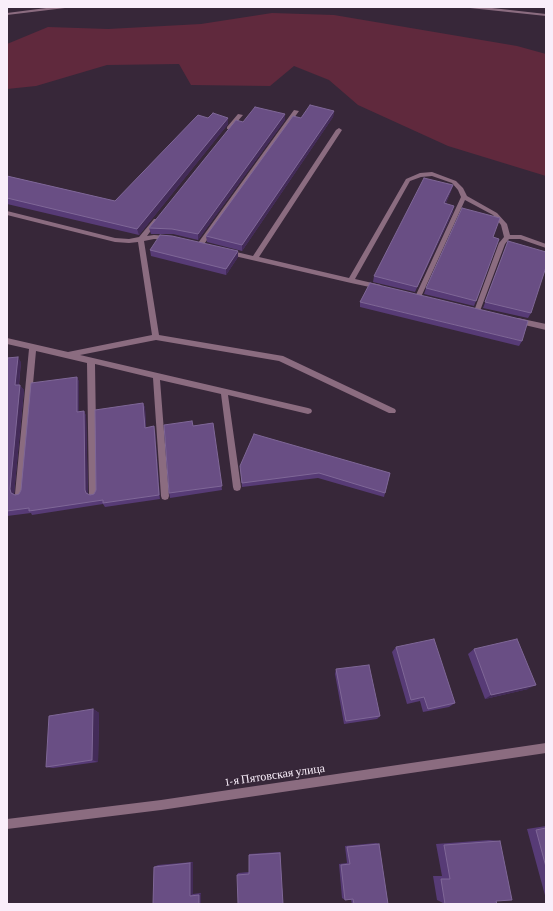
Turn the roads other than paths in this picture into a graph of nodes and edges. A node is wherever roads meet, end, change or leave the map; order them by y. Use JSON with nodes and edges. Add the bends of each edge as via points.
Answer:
{"nodes":[{"id":1,"x":65,"y":7,"type":"edge"},
{"id":2,"x":470,"y":7,"type":"edge"},
{"id":3,"x":7,"y":14,"type":"edge"},
{"id":4,"x":546,"y":15,"type":"edge"},
{"id":5,"x":296,"y":111,"type":"dead end"},
{"id":6,"x":240,"y":115,"type":"dead end"},
{"id":7,"x":339,"y":130,"type":"dead end"},
{"id":8,"x":225,"y":133,"type":"edge"},
{"id":9,"x":464,"y":197,"type":"junction"},
{"id":10,"x":7,"y":213,"type":"edge"},
{"id":11,"x":161,"y":214,"type":"edge"},
{"id":12,"x":507,"y":237,"type":"junction"},
{"id":13,"x":174,"y":238,"type":"edge"},
{"id":14,"x":141,"y":239,"type":"junction"},
{"id":15,"x":200,"y":245,"type":"edge"},
{"id":16,"x":546,"y":246,"type":"edge"},
{"id":17,"x":220,"y":250,"type":"edge"},
{"id":18,"x":255,"y":258,"type":"junction"},
{"id":19,"x":351,"y":281,"type":"junction"},
{"id":20,"x":388,"y":290,"type":"edge"},
{"id":21,"x":410,"y":295,"type":"edge"},
{"id":22,"x":418,"y":297,"type":"junction"},
{"id":23,"x":425,"y":298,"type":"edge"},
{"id":24,"x":469,"y":309,"type":"edge"},
{"id":25,"x":477,"y":311,"type":"junction"},
{"id":26,"x":484,"y":312,"type":"edge"},
{"id":27,"x":514,"y":320,"type":"edge"},
{"id":28,"x":545,"y":325,"type":"edge"},
{"id":29,"x":156,"y":337,"type":"junction"},
{"id":30,"x":7,"y":341,"type":"edge"},
{"id":31,"x":33,"y":347,"type":"junction"},
{"id":32,"x":68,"y":355,"type":"junction"},
{"id":33,"x":91,"y":360,"type":"junction"},
{"id":34,"x":156,"y":375,"type":"junction"},
{"id":35,"x":224,"y":391,"type":"junction"},
{"id":36,"x":308,"y":411,"type":"dead end"},
{"id":37,"x":392,"y":411,"type":"dead end"},
{"id":38,"x":237,"y":487,"type":"dead end"},
{"id":39,"x":19,"y":494,"type":"edge"},
{"id":40,"x":93,"y":494,"type":"edge"},
{"id":41,"x":165,"y":496,"type":"dead end"},
{"id":42,"x":546,"y":748,"type":"edge"},
{"id":43,"x":7,"y":824,"type":"edge"}],
"edges":[{"from":1,"to":3,"type":"street"},
{"from":2,"to":4,"type":"street"},
{"from":5,"to":15,"type":"street"},
{"from":6,"to":8,"type":"street"},
{"from":7,"to":18,"type":"street"},
{"from":9,"to":12,"type":"street","via":[[495,214],[504,224]]},
{"from":9,"to":19,"type":"street","via":[[454,182],[432,174],[408,180]]},
{"from":9,"to":22,"type":"street"},
{"from":10,"to":14,"type":"street","via":[[115,240]]},
{"from":11,"to":14,"type":"street"},
{"from":12,"to":16,"type":"street","via":[[521,237]]},
{"from":12,"to":25,"type":"street","via":[[502,243]]},
{"from":13,"to":14,"type":"street"},
{"from":14,"to":29,"type":"street"},
{"from":17,"to":18,"type":"street"},
{"from":18,"to":19,"type":"street"},
{"from":19,"to":20,"type":"street"},
{"from":21,"to":22,"type":"street"},
{"from":22,"to":23,"type":"street"},
{"from":24,"to":25,"type":"street"},
{"from":25,"to":26,"type":"street"},
{"from":27,"to":28,"type":"street"},
{"from":29,"to":32,"type":"street"},
{"from":29,"to":37,"type":"street","via":[[280,358]]},
{"from":30,"to":31,"type":"street"},
{"from":31,"to":32,"type":"street"},
{"from":31,"to":39,"type":"street"},
{"from":32,"to":33,"type":"street"},
{"from":33,"to":34,"type":"street"},
{"from":33,"to":40,"type":"street"},
{"from":34,"to":35,"type":"street"},
{"from":34,"to":41,"type":"street"},
{"from":35,"to":36,"type":"street"},
{"from":35,"to":38,"type":"street"},
{"from":42,"to":43,"type":"street","name":"1-я Пятовская улица","via":[[161,805]]}]}
